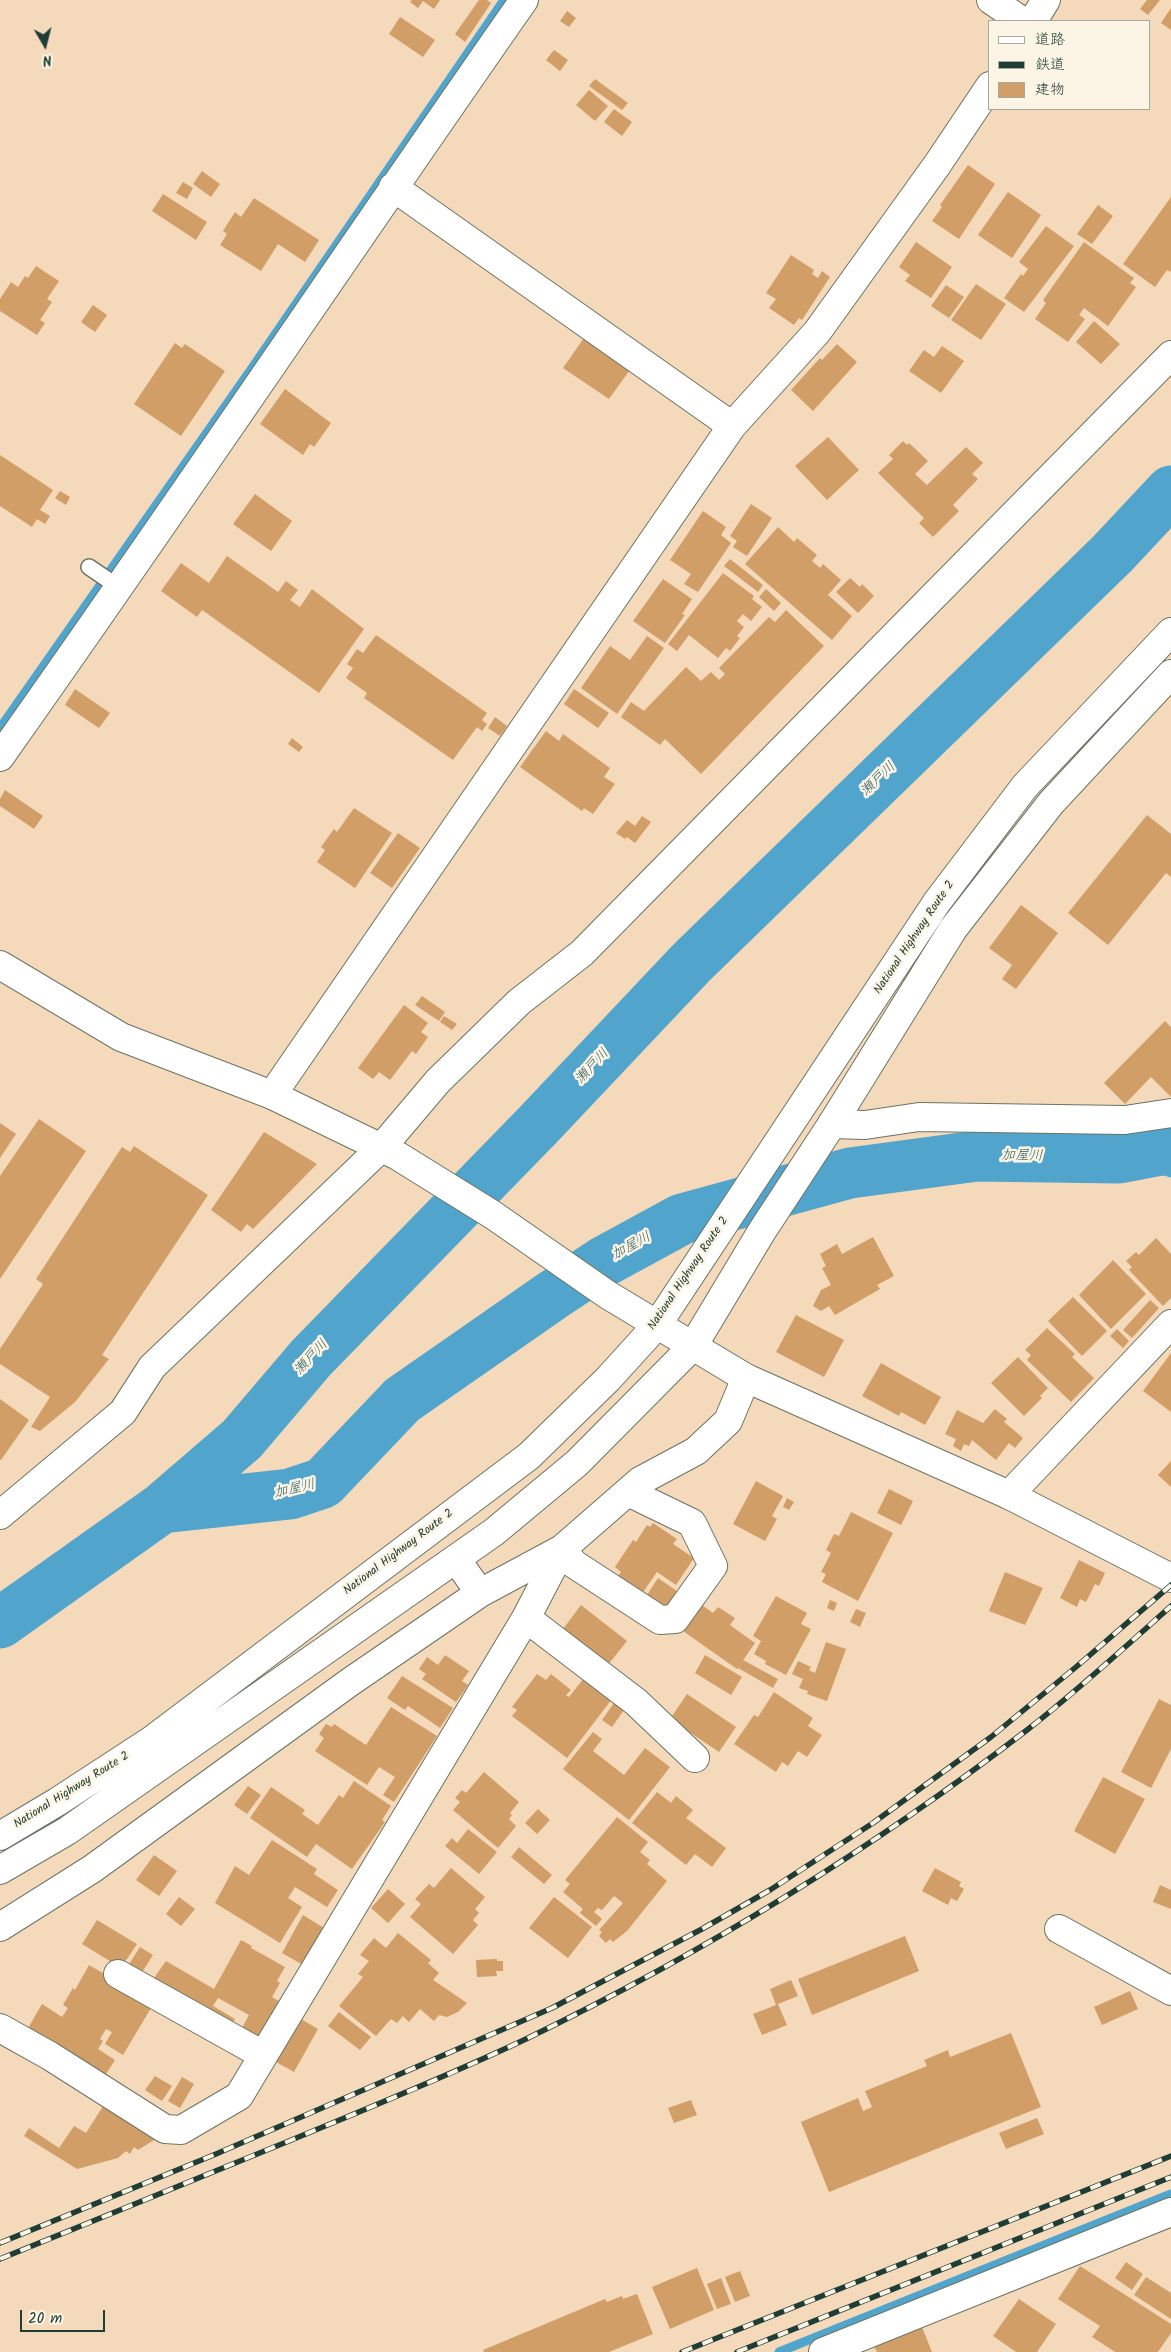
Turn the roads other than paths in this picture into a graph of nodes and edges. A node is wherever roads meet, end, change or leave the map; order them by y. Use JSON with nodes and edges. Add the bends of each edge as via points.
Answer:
{"nodes":[{"id":1,"x":524,"y":0,"type":"edge"},
{"id":2,"x":991,"y":0,"type":"edge"},
{"id":3,"x":1046,"y":0,"type":"edge"},
{"id":4,"x":1021,"y":20,"type":"edge"},
{"id":5,"x":1034,"y":20,"type":"edge"},
{"id":6,"x":988,"y":89,"type":"edge"},
{"id":7,"x":393,"y":187,"type":"junction"},
{"id":8,"x":1171,"y":355,"type":"edge"},
{"id":9,"x":732,"y":426,"type":"junction"},
{"id":10,"x":89,"y":567,"type":"dead end"},
{"id":11,"x":115,"y":585,"type":"junction"},
{"id":12,"x":1171,"y":632,"type":"edge"},
{"id":13,"x":1171,"y":674,"type":"edge"},
{"id":14,"x":0,"y":757,"type":"edge"},
{"id":15,"x":0,"y":965,"type":"edge"},
{"id":16,"x":272,"y":1095,"type":"junction"},
{"id":17,"x":1171,"y":1113,"type":"edge"},
{"id":18,"x":832,"y":1124,"type":"junction"},
{"id":19,"x":390,"y":1151,"type":"junction"},
{"id":20,"x":657,"y":1324,"type":"junction"},
{"id":21,"x":1171,"y":1324,"type":"edge"},
{"id":22,"x":693,"y":1346,"type":"junction"},
{"id":23,"x":746,"y":1378,"type":"junction"},
{"id":24,"x":628,"y":1492,"type":"junction"},
{"id":25,"x":1009,"y":1495,"type":"junction"},
{"id":26,"x":0,"y":1515,"type":"edge"},
{"id":27,"x":562,"y":1548,"type":"junction"},
{"id":28,"x":456,"y":1559,"type":"junction"},
{"id":29,"x":1171,"y":1578,"type":"edge"},
{"id":30,"x":480,"y":1593,"type":"junction"},
{"id":31,"x":526,"y":1618,"type":"junction"},
{"id":32,"x":696,"y":1758,"type":"dead end"},
{"id":33,"x":0,"y":1836,"type":"edge"},
{"id":34,"x":0,"y":1870,"type":"edge"},
{"id":35,"x":0,"y":1927,"type":"edge"},
{"id":36,"x":1058,"y":1929,"type":"dead end"},
{"id":37,"x":118,"y":1974,"type":"dead end"},
{"id":38,"x":1171,"y":1991,"type":"edge"},
{"id":39,"x":0,"y":2028,"type":"edge"},
{"id":40,"x":263,"y":2055,"type":"junction"},
{"id":41,"x":1171,"y":2212,"type":"edge"},
{"id":42,"x":823,"y":2352,"type":"edge"}],
"edges":[{"from":1,"to":7,"type":"main road"},
{"from":2,"to":4,"type":"main road"},
{"from":3,"to":5,"type":"main road"},
{"from":6,"to":9,"type":"main road","via":[[817,332]]},
{"from":7,"to":9,"type":"main road"},
{"from":7,"to":11,"type":"main road"},
{"from":8,"to":19,"type":"main road","via":[[589,946],[519,1002],[438,1080]]},
{"from":9,"to":16,"type":"main road"},
{"from":10,"to":11,"type":"lane"},
{"from":11,"to":14,"type":"main road"},
{"from":12,"to":20,"type":"main road","name":"National Highway Route 2","via":[[1019,794],[938,902]]},
{"from":13,"to":18,"type":"main road","via":[[1052,803],[953,929]]},
{"from":15,"to":16,"type":"main road","via":[[121,1037]]},
{"from":16,"to":19,"type":"main road"},
{"from":17,"to":18,"type":"main road","via":[[1125,1120],[919,1116],[865,1125]]},
{"from":18,"to":22,"type":"main road","via":[[762,1231]]},
{"from":19,"to":20,"type":"main road"},
{"from":19,"to":26,"type":"main road","via":[[152,1368],[123,1412]]},
{"from":20,"to":22,"type":"main road"},
{"from":20,"to":33,"type":"main road","name":"National Highway Route 2","via":[[608,1379],[529,1456],[152,1740]]},
{"from":21,"to":25,"type":"main road"},
{"from":22,"to":23,"type":"main road"},
{"from":22,"to":28,"type":"main road","via":[[577,1463]]},
{"from":23,"to":24,"type":"main road","via":[[728,1421],[696,1451],[640,1481]]},
{"from":23,"to":25,"type":"main road"},
{"from":24,"to":27,"type":"main road"},
{"from":24,"to":27,"type":"main road","via":[[692,1523],[713,1566],[675,1619],[660,1620],[574,1564]]},
{"from":25,"to":29,"type":"main road"},
{"from":27,"to":30,"type":"main road"},
{"from":27,"to":31,"type":"main road"},
{"from":28,"to":30,"type":"main road"},
{"from":28,"to":34,"type":"main road","via":[[67,1831]]},
{"from":30,"to":35,"type":"main road","via":[[350,1682],[92,1870]]},
{"from":31,"to":32,"type":"main road","via":[[636,1702]]},
{"from":31,"to":40,"type":"main road"},
{"from":36,"to":38,"type":"main road"},
{"from":37,"to":40,"type":"main road"},
{"from":39,"to":40,"type":"main road","via":[[165,2129],[181,2130],[239,2096]]},
{"from":41,"to":42,"type":"main road"}]}
